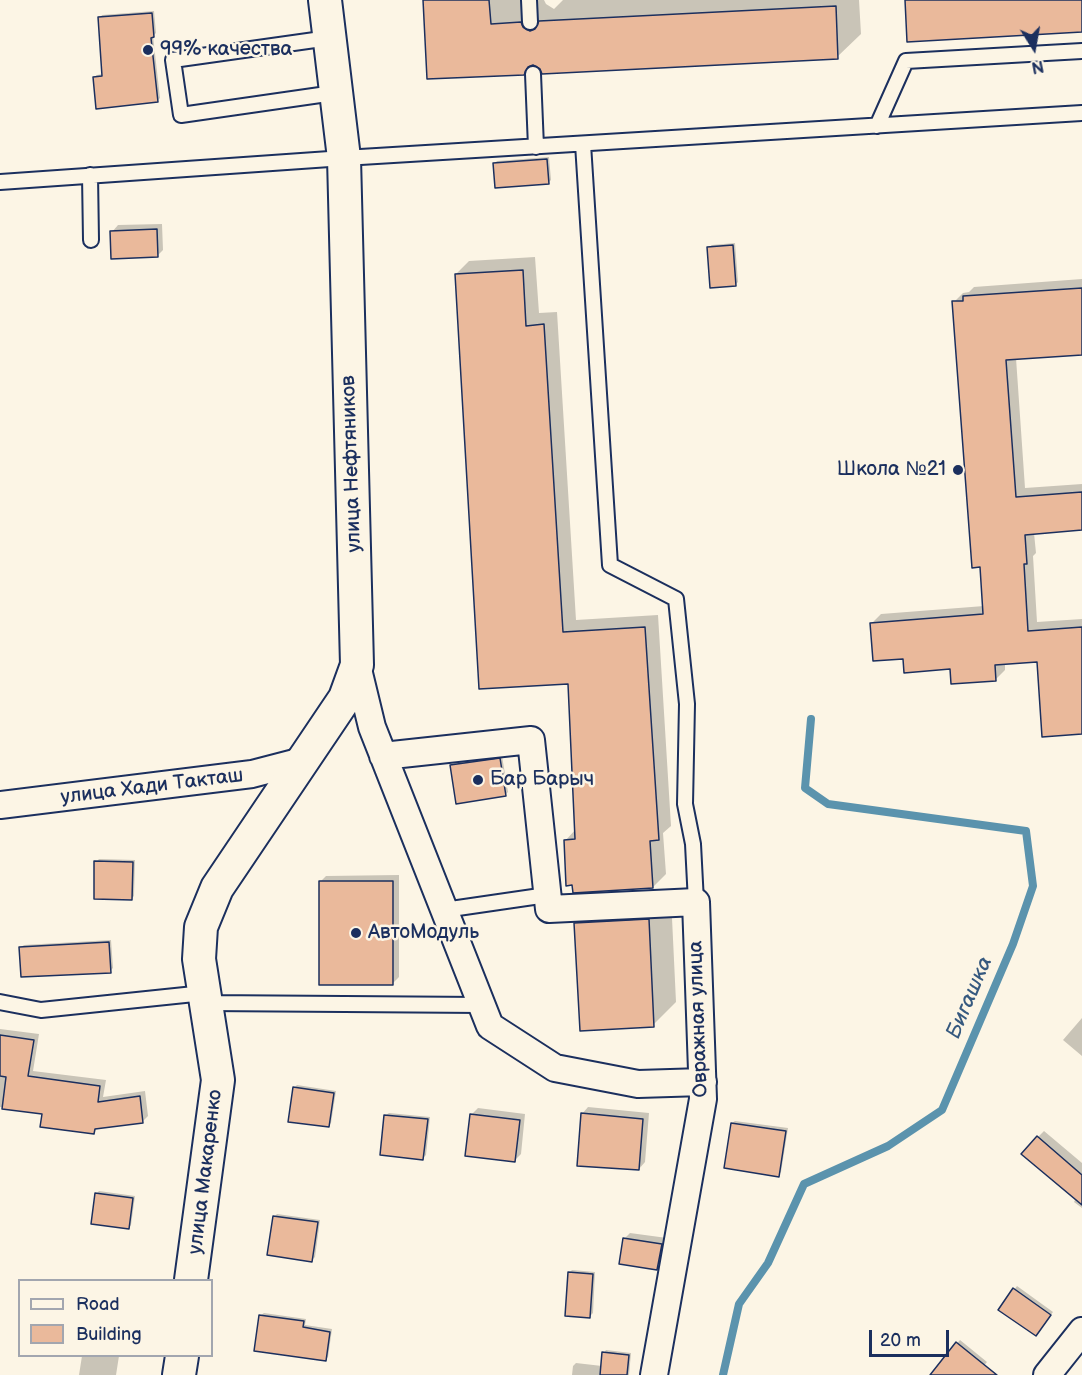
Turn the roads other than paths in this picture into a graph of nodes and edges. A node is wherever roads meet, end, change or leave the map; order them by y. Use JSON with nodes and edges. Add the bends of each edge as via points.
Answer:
{"nodes":[{"id":1,"x":325,"y":0,"type":"edge"},
{"id":2,"x":529,"y":0,"type":"edge"},
{"id":3,"x":530,"y":22,"type":"dead end"},
{"id":4,"x":329,"y":38,"type":"junction"},
{"id":5,"x":1082,"y":51,"type":"edge"},
{"id":6,"x":533,"y":74,"type":"dead end"},
{"id":7,"x":334,"y":93,"type":"junction"},
{"id":8,"x":1082,"y":113,"type":"edge"},
{"id":9,"x":877,"y":126,"type":"junction"},
{"id":10,"x":583,"y":144,"type":"junction"},
{"id":11,"x":536,"y":147,"type":"junction"},
{"id":12,"x":344,"y":158,"type":"junction"},
{"id":13,"x":90,"y":175,"type":"junction"},
{"id":14,"x":0,"y":182,"type":"edge"},
{"id":15,"x":91,"y":240,"type":"dead end"},
{"id":16,"x":357,"y":664,"type":"junction"},
{"id":17,"x":383,"y":756,"type":"junction"},
{"id":18,"x":302,"y":761,"type":"junction"},
{"id":19,"x":0,"y":805,"type":"edge"},
{"id":20,"x":217,"y":888,"type":"joint"},
{"id":21,"x":547,"y":895,"type":"junction"},
{"id":22,"x":696,"y":902,"type":"junction"},
{"id":23,"x":444,"y":910,"type":"junction"},
{"id":24,"x":205,"y":998,"type":"junction"},
{"id":25,"x":0,"y":1002,"type":"edge"},
{"id":26,"x":482,"y":1005,"type":"junction"},
{"id":27,"x":703,"y":1082,"type":"junction"},
{"id":28,"x":191,"y":1279,"type":"edge"},
{"id":29,"x":1082,"y":1331,"type":"edge"},
{"id":30,"x":182,"y":1357,"type":"edge"},
{"id":31,"x":179,"y":1375,"type":"edge"},
{"id":32,"x":654,"y":1375,"type":"edge"},
{"id":33,"x":1047,"y":1375,"type":"edge"}],
"edges":[{"from":1,"to":4,"type":"street","name":"улица Нефтяников"},
{"from":2,"to":3,"type":"lane"},
{"from":4,"to":7,"type":"street","name":"улица Нефтяников"},
{"from":4,"to":7,"type":"lane","via":[[173,60],[181,115]]},
{"from":5,"to":9,"type":"lane","via":[[906,61]]},
{"from":6,"to":11,"type":"lane"},
{"from":7,"to":12,"type":"street","name":"улица Нефтяников"},
{"from":8,"to":9,"type":"lane"},
{"from":9,"to":10,"type":"lane"},
{"from":10,"to":11,"type":"lane"},
{"from":10,"to":22,"type":"lane","name":"Овражная улица","via":[[610,565],[676,599],[687,704],[685,804],[693,844]]},
{"from":11,"to":12,"type":"lane"},
{"from":12,"to":13,"type":"lane"},
{"from":12,"to":16,"type":"street","name":"улица Нефтяников"},
{"from":13,"to":14,"type":"lane"},
{"from":13,"to":15,"type":"lane"},
{"from":16,"to":17,"type":"street"},
{"from":16,"to":18,"type":"street","name":"улица Нефтяников","via":[[345,698]]},
{"from":17,"to":21,"type":"street","via":[[531,740]]},
{"from":17,"to":23,"type":"street"},
{"from":18,"to":19,"type":"street","name":"улица Хади Такташ","via":[[252,774]]},
{"from":18,"to":20,"type":"street","name":"улица Нефтяников"},
{"from":20,"to":24,"type":"street","name":"улица Макаренко","via":[[201,927],[199,959]]},
{"from":21,"to":22,"type":"street","via":[[549,909]]},
{"from":21,"to":23,"type":"lane"},
{"from":22,"to":27,"type":"street","name":"Овражная улица"},
{"from":23,"to":26,"type":"street"},
{"from":24,"to":25,"type":"lane","via":[[41,1010]]},
{"from":24,"to":26,"type":"lane"},
{"from":24,"to":28,"type":"street","name":"улица Макаренко","via":[[218,1080]]},
{"from":26,"to":27,"type":"street","via":[[490,1026],[555,1068],[638,1084]]},
{"from":27,"to":32,"type":"street","name":"Овражная улица","via":[[704,1099]]},
{"from":29,"to":33,"type":"street"},
{"from":30,"to":31,"type":"street"}]}
